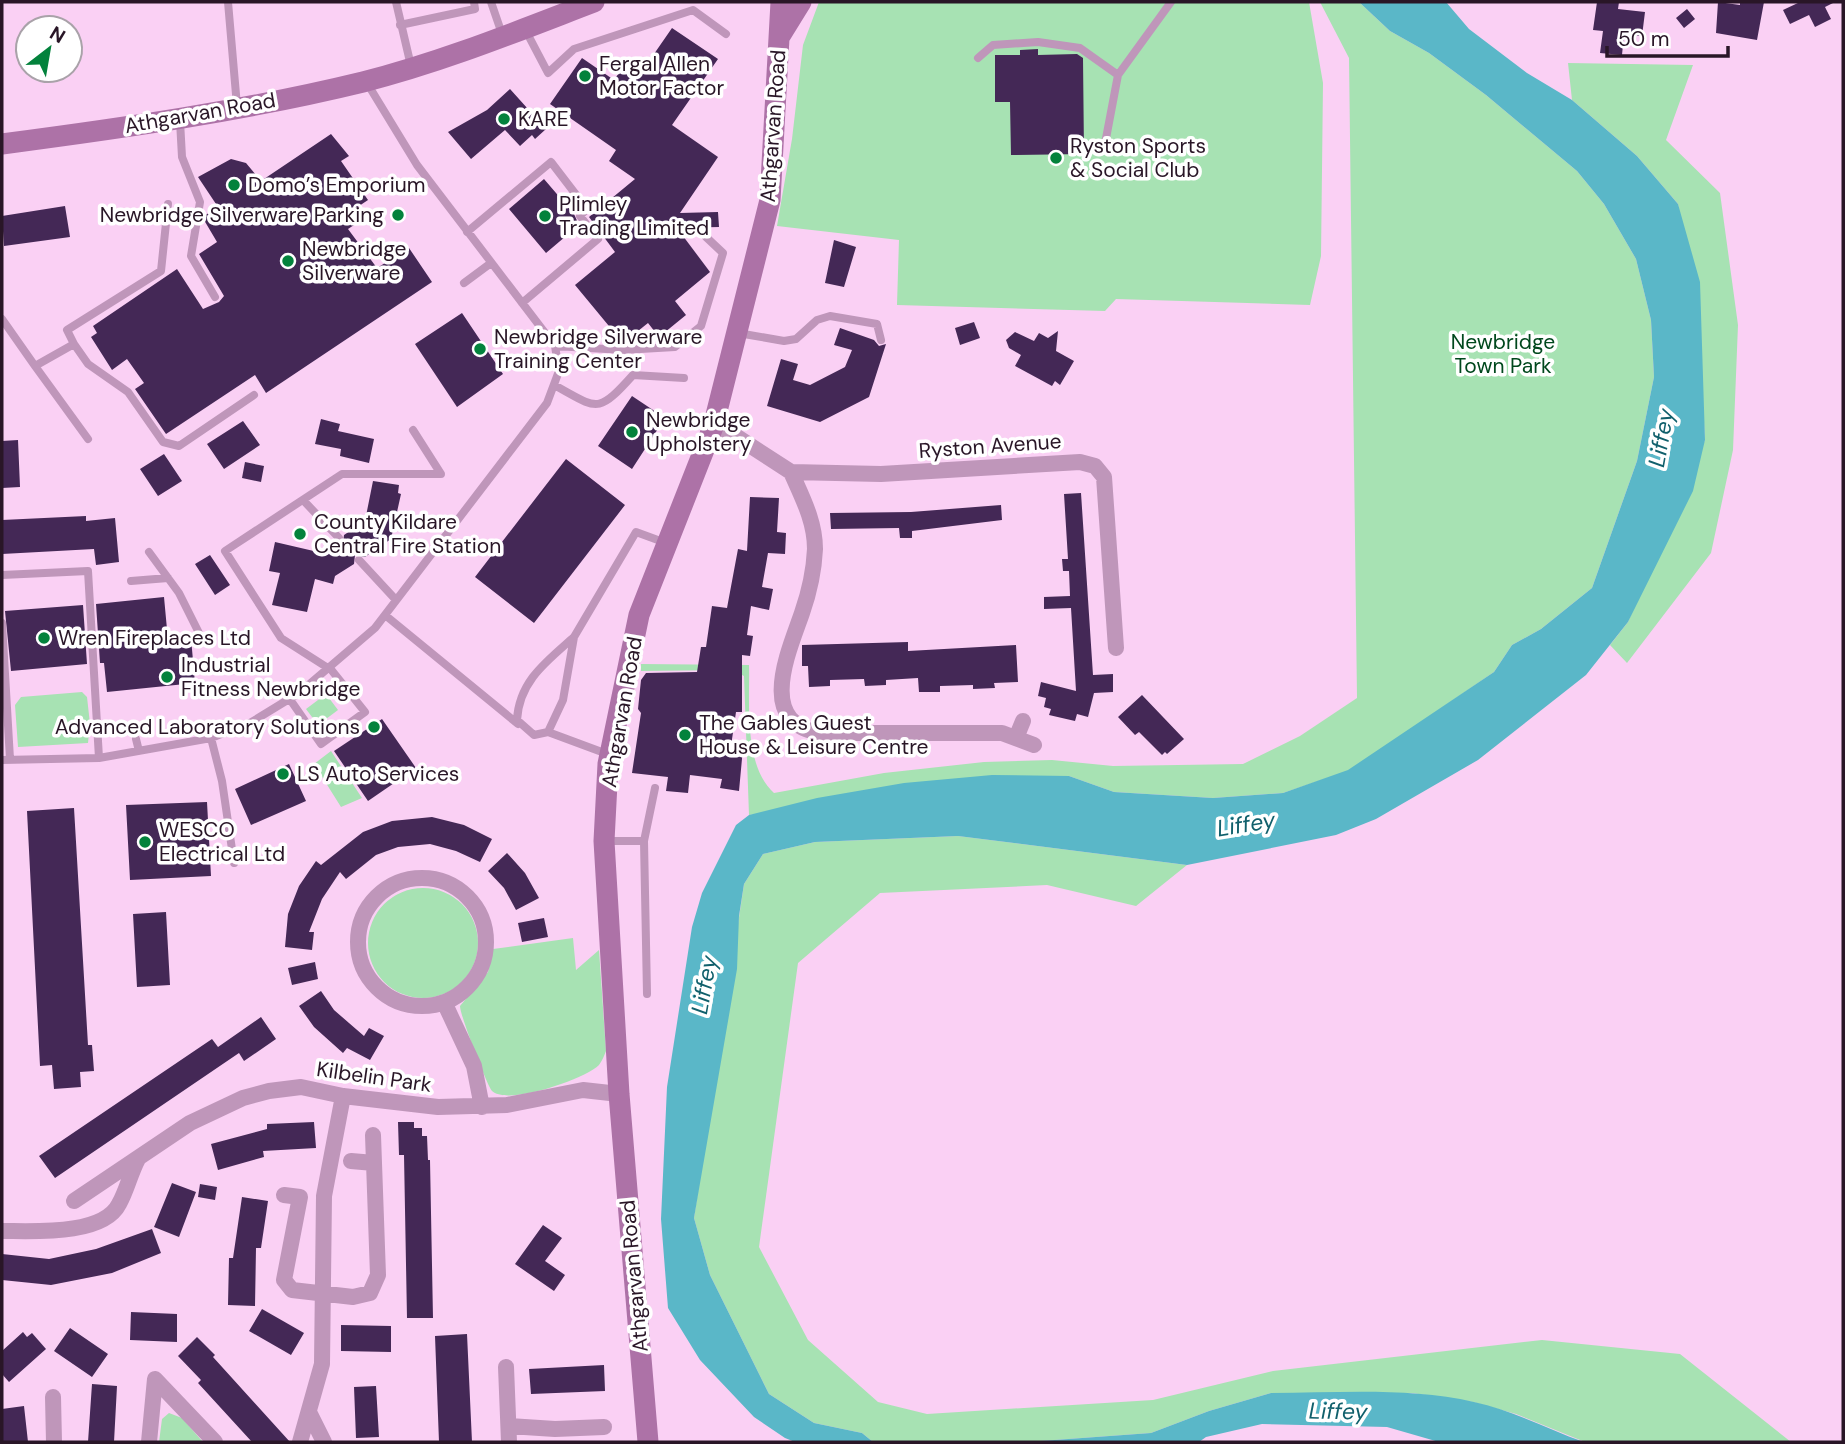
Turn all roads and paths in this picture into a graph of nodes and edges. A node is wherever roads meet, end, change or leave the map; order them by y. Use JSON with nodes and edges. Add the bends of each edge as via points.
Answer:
{"nodes":[{"id":1,"x":228,"y":2,"type":"edge"},
{"id":2,"x":396,"y":2,"type":"edge"},
{"id":3,"x":594,"y":2,"type":"edge"},
{"id":4,"x":781,"y":2,"type":"edge"},
{"id":5,"x":800,"y":2,"type":"edge"},
{"id":6,"x":1171,"y":2,"type":"edge"},
{"id":7,"x":491,"y":3,"type":"edge"},
{"id":8,"x":475,"y":6,"type":"edge"},
{"id":9,"x":400,"y":25,"type":"junction"},
{"id":10,"x":524,"y":29,"type":"junction"},
{"id":11,"x":726,"y":34,"type":"dead end"},
{"id":12,"x":503,"y":37,"type":"junction"},
{"id":13,"x":778,"y":39,"type":"junction"},
{"id":14,"x":978,"y":58,"type":"dead end"},
{"id":15,"x":411,"y":66,"type":"junction"},
{"id":16,"x":1118,"y":75,"type":"junction"},
{"id":17,"x":365,"y":81,"type":"junction"},
{"id":18,"x":237,"y":109,"type":"junction"},
{"id":19,"x":180,"y":118,"type":"junction"},
{"id":20,"x":2,"y":144,"type":"edge"},
{"id":21,"x":1104,"y":149,"type":"dead end"},
{"id":22,"x":168,"y":204,"type":"dead end"},
{"id":23,"x":467,"y":232,"type":"junction"},
{"id":24,"x":706,"y":237,"type":"dead end"},
{"id":25,"x":491,"y":263,"type":"junction"},
{"id":26,"x":464,"y":283,"type":"dead end"},
{"id":27,"x":215,"y":297,"type":"dead end"},
{"id":28,"x":522,"y":303,"type":"junction"},
{"id":29,"x":2,"y":318,"type":"edge"},
{"id":30,"x":736,"y":333,"type":"junction"},
{"id":31,"x":881,"y":340,"type":"dead end"},
{"id":32,"x":74,"y":344,"type":"junction"},
{"id":33,"x":555,"y":346,"type":"junction"},
{"id":34,"x":35,"y":366,"type":"junction"},
{"id":35,"x":684,"y":378,"type":"dead end"},
{"id":36,"x":554,"y":384,"type":"junction"},
{"id":37,"x":254,"y":395,"type":"dead end"},
{"id":38,"x":713,"y":427,"type":"junction"},
{"id":39,"x":413,"y":430,"type":"dead end"},
{"id":40,"x":88,"y":439,"type":"dead end"},
{"id":41,"x":791,"y":472,"type":"junction"},
{"id":42,"x":303,"y":500,"type":"junction"},
{"id":43,"x":339,"y":538,"type":"dead end"},
{"id":44,"x":666,"y":543,"type":"junction"},
{"id":45,"x":149,"y":552,"type":"dead end"},
{"id":46,"x":359,"y":560,"type":"dead end"},
{"id":47,"x":2,"y":575,"type":"edge"},
{"id":48,"x":168,"y":578,"type":"junction"},
{"id":49,"x":131,"y":580,"type":"dead end"},
{"id":50,"x":396,"y":600,"type":"junction"},
{"id":51,"x":385,"y":615,"type":"junction"},
{"id":52,"x":2,"y":623,"type":"edge"},
{"id":53,"x":198,"y":633,"type":"dead end"},
{"id":54,"x":574,"y":638,"type":"junction"},
{"id":55,"x":1116,"y":648,"type":"dead end"},
{"id":56,"x":329,"y":668,"type":"junction"},
{"id":57,"x":289,"y":698,"type":"junction"},
{"id":58,"x":1023,"y":721,"type":"dead end"},
{"id":59,"x":523,"y":727,"type":"junction"},
{"id":60,"x":548,"y":732,"type":"junction"},
{"id":61,"x":1016,"y":737,"type":"junction"},
{"id":62,"x":136,"y":738,"type":"dead end"},
{"id":63,"x":211,"y":738,"type":"junction"},
{"id":64,"x":1034,"y":744,"type":"dead end"},
{"id":65,"x":139,"y":751,"type":"junction"},
{"id":66,"x":610,"y":755,"type":"junction"},
{"id":67,"x":99,"y":758,"type":"junction"},
{"id":68,"x":6,"y":760,"type":"edge"},
{"id":69,"x":655,"y":788,"type":"dead end"},
{"id":70,"x":604,"y":841,"type":"junction"},
{"id":71,"x":644,"y":841,"type":"junction"},
{"id":72,"x":234,"y":863,"type":"dead end"},
{"id":73,"x":647,"y":994,"type":"dead end"},
{"id":74,"x":444,"y":1002,"type":"junction"},
{"id":75,"x":619,"y":1094,"type":"junction"},
{"id":76,"x":344,"y":1096,"type":"junction"},
{"id":77,"x":482,"y":1107,"type":"junction"},
{"id":78,"x":373,"y":1135,"type":"dead end"},
{"id":79,"x":139,"y":1157,"type":"junction"},
{"id":80,"x":351,"y":1161,"type":"dead end"},
{"id":81,"x":374,"y":1163,"type":"junction"},
{"id":82,"x":284,"y":1195,"type":"dead end"},
{"id":83,"x":74,"y":1201,"type":"dead end"},
{"id":84,"x":2,"y":1231,"type":"edge"},
{"id":85,"x":323,"y":1293,"type":"junction"},
{"id":86,"x":506,"y":1367,"type":"dead end"},
{"id":87,"x":52,"y":1397,"type":"dead end"},
{"id":88,"x":310,"y":1414,"type":"junction"},
{"id":89,"x":596,"y":1431,"type":"dead end"},
{"id":90,"x":509,"y":1434,"type":"edge"},
{"id":91,"x":54,"y":1442,"type":"edge"},
{"id":92,"x":149,"y":1442,"type":"edge"},
{"id":93,"x":215,"y":1442,"type":"edge"},
{"id":94,"x":300,"y":1442,"type":"edge"},
{"id":95,"x":324,"y":1442,"type":"edge"},
{"id":96,"x":648,"y":1442,"type":"edge"}],
"edges":[{"from":1,"to":18,"type":"lane"},
{"from":2,"to":9,"type":"lane"},
{"from":3,"to":10,"type":"main road","name":"Athgarvan Road"},
{"from":4,"to":13,"type":"main road","name":"Athgarvan Road"},
{"from":5,"to":13,"type":"main road"},
{"from":6,"to":16,"type":"lane"},
{"from":7,"to":8,"type":"lane"},
{"from":7,"to":12,"type":"lane"},
{"from":8,"to":9,"type":"lane"},
{"from":9,"to":15,"type":"lane"},
{"from":10,"to":11,"type":"lane","via":[[548,73],[574,49],[693,10]]},
{"from":10,"to":12,"type":"main road","name":"Athgarvan Road"},
{"from":12,"to":15,"type":"main road","name":"Athgarvan Road"},
{"from":13,"to":30,"type":"main road","name":"Athgarvan Road","via":[[770,200]]},
{"from":14,"to":16,"type":"lane","via":[[993,46],[1038,42],[1080,48]]},
{"from":15,"to":17,"type":"main road","name":"Athgarvan Road"},
{"from":16,"to":21,"type":"lane"},
{"from":17,"to":18,"type":"main road","name":"Athgarvan Road"},
{"from":17,"to":23,"type":"lane","via":[[417,165]]},
{"from":18,"to":19,"type":"main road","name":"Athgarvan Road"},
{"from":19,"to":20,"type":"main road","name":"Athgarvan Road"},
{"from":19,"to":27,"type":"lane","via":[[183,157],[200,202],[191,256]]},
{"from":22,"to":32,"type":"lane","via":[[161,271],[67,330]]},
{"from":23,"to":25,"type":"lane"},
{"from":23,"to":28,"type":"lane","via":[[551,162],[587,209],[580,216],[598,239]]},
{"from":24,"to":33,"type":"lane","via":[[723,253],[701,326],[675,347]]},
{"from":25,"to":26,"type":"lane"},
{"from":25,"to":28,"type":"lane"},
{"from":28,"to":33,"type":"lane"},
{"from":29,"to":34,"type":"lane"},
{"from":30,"to":31,"type":"lane","via":[[796,339],[817,320],[830,316],[877,324]]},
{"from":30,"to":38,"type":"main road","name":"Athgarvan Road"},
{"from":32,"to":34,"type":"lane"},
{"from":32,"to":37,"type":"lane","via":[[88,364],[128,392],[163,442],[179,446]]},
{"from":33,"to":36,"type":"lane","via":[[559,371]]},
{"from":34,"to":40,"type":"lane"},
{"from":35,"to":36,"type":"lane","via":[[633,375],[613,398],[598,406],[588,405]]},
{"from":36,"to":50,"type":"lane","via":[[547,403]]},
{"from":38,"to":41,"type":"street","via":[[734,435]]},
{"from":38,"to":44,"type":"main road","name":"Athgarvan Road"},
{"from":39,"to":42,"type":"lane","via":[[442,474],[342,474]]},
{"from":41,"to":55,"type":"street","name":"Ryston Avenue","via":[[881,474],[1080,462],[1095,466],[1104,477]]},
{"from":41,"to":61,"type":"street","via":[[812,521],[815,547],[809,588],[781,684],[782,703],[790,716],[804,730],[821,733],[1002,733]]},
{"from":42,"to":43,"type":"lane"},
{"from":42,"to":56,"type":"lane","via":[[225,551],[281,638]]},
{"from":44,"to":54,"type":"lane","via":[[636,532]]},
{"from":44,"to":66,"type":"main road","name":"Athgarvan Road","via":[[639,615]]},
{"from":45,"to":48,"type":"lane"},
{"from":46,"to":50,"type":"lane"},
{"from":47,"to":67,"type":"lane","via":[[88,571]]},
{"from":48,"to":49,"type":"lane"},
{"from":48,"to":53,"type":"lane"},
{"from":50,"to":51,"type":"lane"},
{"from":51,"to":56,"type":"lane"},
{"from":51,"to":59,"type":"lane"},
{"from":52,"to":68,"type":"lane"},
{"from":54,"to":59,"type":"lane","via":[[537,670],[524,689],[517,720]]},
{"from":54,"to":60,"type":"lane","via":[[563,700]]},
{"from":56,"to":57,"type":"lane"},
{"from":56,"to":57,"type":"lane","via":[[365,712],[321,744]]},
{"from":57,"to":63,"type":"lane","via":[[250,723]]},
{"from":58,"to":61,"type":"street"},
{"from":59,"to":60,"type":"lane","via":[[534,735]]},
{"from":60,"to":66,"type":"lane"},
{"from":61,"to":64,"type":"street"},
{"from":62,"to":65,"type":"lane"},
{"from":63,"to":65,"type":"lane"},
{"from":63,"to":72,"type":"lane"},
{"from":65,"to":67,"type":"lane"},
{"from":66,"to":70,"type":"main road","name":"Athgarvan Road"},
{"from":67,"to":68,"type":"lane"},
{"from":69,"to":71,"type":"lane"},
{"from":70,"to":71,"type":"lane"},
{"from":70,"to":75,"type":"main road","name":"Athgarvan Road"},
{"from":71,"to":73,"type":"lane"},
{"from":74,"to":74,"type":"street","via":[[428,1006],[389,997],[362,967],[359,927],[367,908],[397,882],[436,879],[455,887],[481,917],[486,937],[478,972],[458,995]]},
{"from":74,"to":77,"type":"street","via":[[474,1066]]},
{"from":75,"to":77,"type":"street","name":"Kilbelin Park","via":[[583,1090],[533,1102]]},
{"from":75,"to":96,"type":"main road","name":"Athgarvan Road"},
{"from":76,"to":77,"type":"street","name":"Kilbelin Park"},
{"from":76,"to":79,"type":"street","name":"Kilbelin Park","via":[[301,1087],[243,1098],[190,1124]]},
{"from":76,"to":85,"type":"street","via":[[324,1196]]},
{"from":78,"to":81,"type":"street"},
{"from":79,"to":83,"type":"street","name":"Kilbelin Park"},
{"from":79,"to":84,"type":"street","via":[[119,1205],[104,1219],[50,1232]]},
{"from":80,"to":81,"type":"street"},
{"from":81,"to":85,"type":"street","via":[[375,1287],[353,1297]]},
{"from":82,"to":85,"type":"street","via":[[300,1197],[284,1280],[292,1290]]},
{"from":85,"to":88,"type":"street","via":[[322,1364]]},
{"from":86,"to":90,"type":"street"},
{"from":87,"to":91,"type":"street"},
{"from":88,"to":94,"type":"street"},
{"from":88,"to":95,"type":"street"},
{"from":89,"to":90,"type":"street"},
{"from":92,"to":93,"type":"street","via":[[155,1379]]}]}
